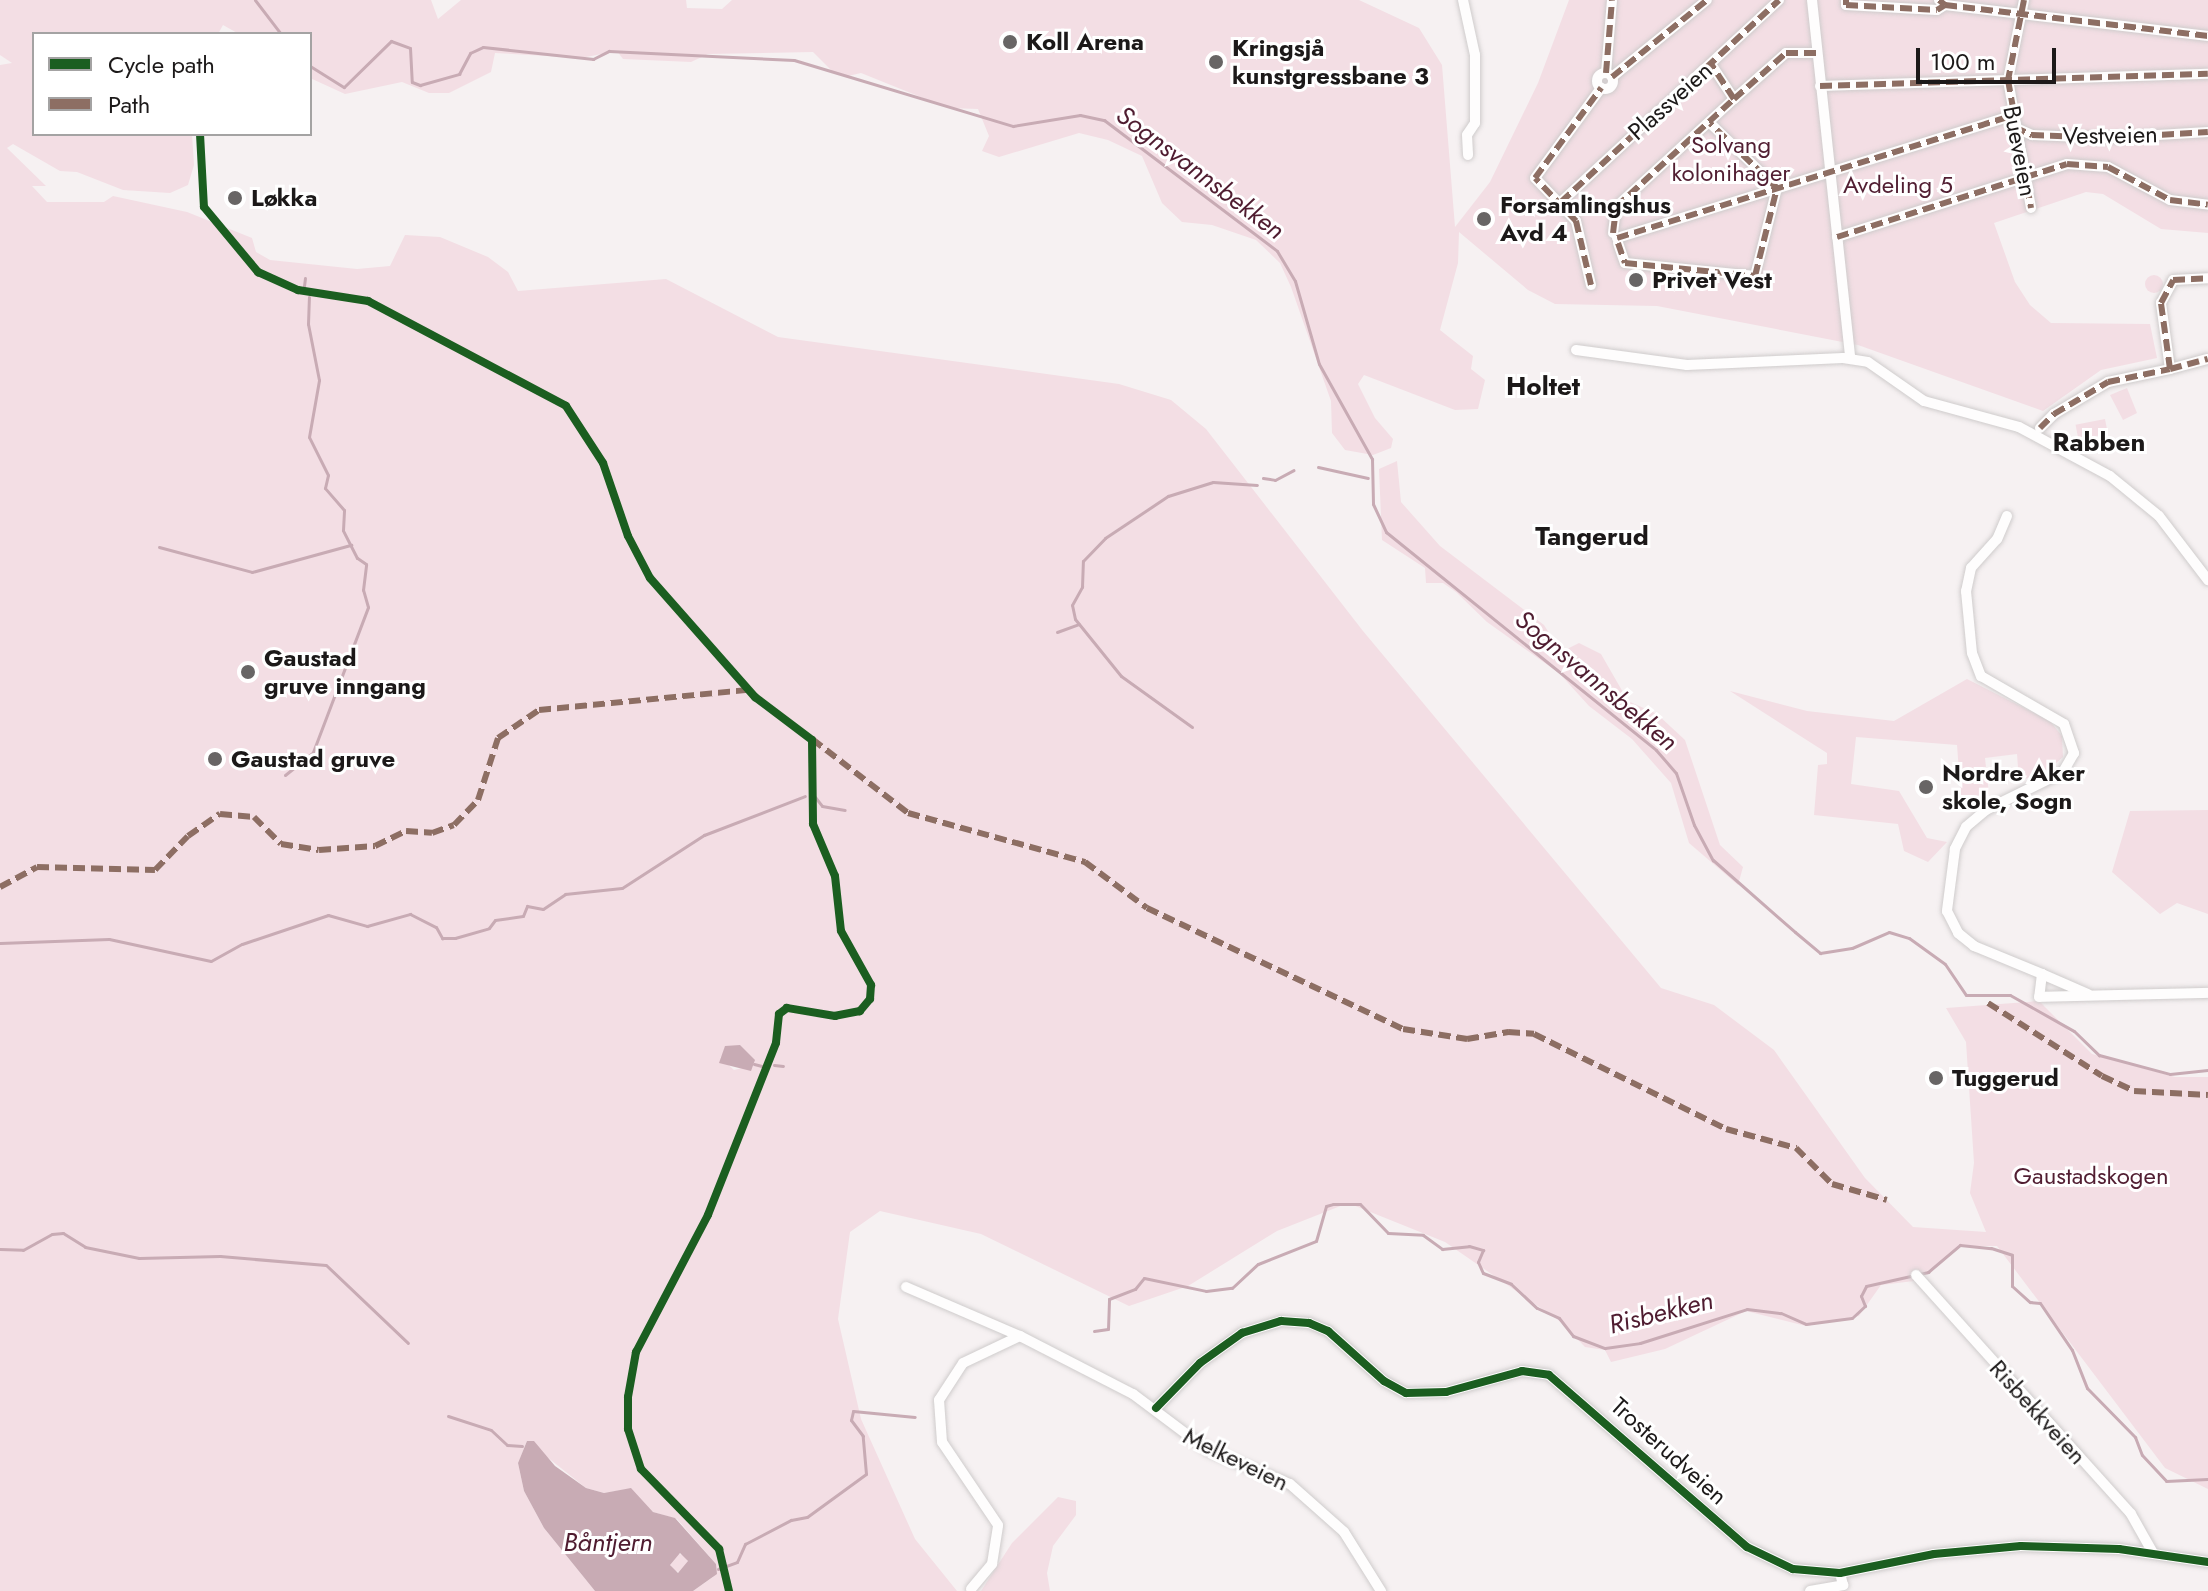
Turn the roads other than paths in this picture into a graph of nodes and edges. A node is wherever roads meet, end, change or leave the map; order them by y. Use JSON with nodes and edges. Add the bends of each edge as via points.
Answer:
{"nodes":[{"id":1,"x":1463,"y":0,"type":"edge"},
{"id":2,"x":1612,"y":0,"type":"edge"},
{"id":3,"x":1707,"y":0,"type":"edge"},
{"id":4,"x":1779,"y":0,"type":"edge"},
{"id":5,"x":1812,"y":0,"type":"edge"},
{"id":6,"x":1846,"y":0,"type":"edge"},
{"id":7,"x":2024,"y":0,"type":"edge"},
{"id":8,"x":1942,"y":2,"type":"edge"},
{"id":9,"x":2021,"y":14,"type":"junction"},
{"id":10,"x":2099,"y":25,"type":"junction"},
{"id":11,"x":2208,"y":36,"type":"edge"},
{"id":12,"x":2208,"y":43,"type":"edge"},
{"id":13,"x":1816,"y":53,"type":"junction"},
{"id":14,"x":1711,"y":64,"type":"junction"},
{"id":15,"x":2208,"y":74,"type":"edge"},
{"id":16,"x":1609,"y":75,"type":"junction"},
{"id":17,"x":2008,"y":80,"type":"junction"},
{"id":18,"x":1820,"y":86,"type":"junction"},
{"id":19,"x":1734,"y":99,"type":"junction"},
{"id":20,"x":2013,"y":122,"type":"junction"},
{"id":21,"x":1710,"y":123,"type":"junction"},
{"id":22,"x":2208,"y":132,"type":"edge"},
{"id":23,"x":1468,"y":155,"type":"dead end"},
{"id":24,"x":1830,"y":171,"type":"junction"},
{"id":25,"x":2025,"y":178,"type":"junction"},
{"id":26,"x":1777,"y":188,"type":"junction"},
{"id":27,"x":1561,"y":202,"type":"junction"},
{"id":28,"x":2208,"y":205,"type":"edge"},
{"id":29,"x":2031,"y":208,"type":"dead end"},
{"id":30,"x":1837,"y":237,"type":"junction"},
{"id":31,"x":1616,"y":238,"type":"junction"},
{"id":32,"x":2208,"y":278,"type":"edge"},
{"id":33,"x":1591,"y":285,"type":"dead end"},
{"id":34,"x":1576,"y":350,"type":"dead end"},
{"id":35,"x":1850,"y":358,"type":"junction"},
{"id":36,"x":2208,"y":359,"type":"edge"},
{"id":37,"x":2170,"y":369,"type":"junction"},
{"id":38,"x":2040,"y":428,"type":"dead end"},
{"id":39,"x":2007,"y":516,"type":"dead end"},
{"id":40,"x":2208,"y":580,"type":"edge"},
{"id":41,"x":2042,"y":974,"type":"junction"},
{"id":42,"x":2208,"y":993,"type":"edge"},
{"id":43,"x":2088,"y":994,"type":"junction"},
{"id":44,"x":1916,"y":1275,"type":"dead end"},
{"id":45,"x":906,"y":1287,"type":"dead end"},
{"id":46,"x":1020,"y":1336,"type":"junction"},
{"id":47,"x":1156,"y":1408,"type":"junction"},
{"id":48,"x":2153,"y":1553,"type":"junction"},
{"id":49,"x":2208,"y":1562,"type":"edge"},
{"id":50,"x":1840,"y":1573,"type":"junction"},
{"id":51,"x":1846,"y":1588,"type":"edge"},
{"id":52,"x":971,"y":1589,"type":"dead end"},
{"id":53,"x":1381,"y":1591,"type":"edge"},
{"id":54,"x":1810,"y":1591,"type":"edge"}],
"edges":[{"from":1,"to":23,"type":"street","via":[[1475,55],[1475,123],[1467,135]]},
{"from":2,"to":16,"type":"street"},
{"from":3,"to":16,"type":"street"},
{"from":4,"to":14,"type":"street","name":"Plassveien"},
{"from":5,"to":13,"type":"street"},
{"from":6,"to":8,"type":"street","via":[[1846,5],[1937,10]]},
{"from":7,"to":9,"type":"street","name":"Bueveien"},
{"from":8,"to":9,"type":"street"},
{"from":9,"to":10,"type":"street"},
{"from":9,"to":17,"type":"street","name":"Bueveien"},
{"from":10,"to":11,"type":"street"},
{"from":10,"to":12,"type":"street"},
{"from":13,"to":18,"type":"street"},
{"from":13,"to":19,"type":"street","via":[[1786,53]]},
{"from":14,"to":19,"type":"street"},
{"from":14,"to":27,"type":"street","name":"Plassveien"},
{"from":15,"to":17,"type":"street"},
{"from":16,"to":27,"type":"street","via":[[1597,80],[1601,88],[1535,178]]},
{"from":17,"to":18,"type":"street"},
{"from":17,"to":20,"type":"street","name":"Bueveien"},
{"from":18,"to":24,"type":"street"},
{"from":19,"to":21,"type":"street"},
{"from":20,"to":22,"type":"street","name":"Vestveien","via":[[2032,135],[2108,138]]},
{"from":20,"to":24,"type":"street","name":"Vestveien"},
{"from":20,"to":25,"type":"street","name":"Bueveien"},
{"from":21,"to":26,"type":"street"},
{"from":21,"to":31,"type":"street","via":[[1616,207]]},
{"from":24,"to":26,"type":"street","name":"Vestveien"},
{"from":24,"to":30,"type":"street"},
{"from":25,"to":28,"type":"street","via":[[2067,164],[2108,167],[2170,200]]},
{"from":25,"to":29,"type":"street","name":"Bueveien"},
{"from":25,"to":30,"type":"street"},
{"from":26,"to":31,"type":"street","name":"Vestveien"},
{"from":26,"to":31,"type":"street","via":[[1755,276],[1625,263]]},
{"from":27,"to":33,"type":"street","via":[[1576,221]]},
{"from":30,"to":35,"type":"street"},
{"from":32,"to":37,"type":"street","via":[[2173,280],[2161,303]]},
{"from":34,"to":35,"type":"street","via":[[1706,366]]},
{"from":35,"to":40,"type":"street","via":[[1892,374],[1924,401],[1982,415],[2053,443],[2132,491]]},
{"from":36,"to":37,"type":"street"},
{"from":37,"to":38,"type":"street","via":[[2099,386]]},
{"from":39,"to":41,"type":"street","via":[[1997,539],[1971,568],[1966,591],[1972,653],[1981,676],[2064,724],[2074,753],[2057,776],[1986,810],[1966,827],[1955,849],[1947,911],[1954,928],[1974,946]]},
{"from":41,"to":43,"type":"street"},
{"from":41,"to":43,"type":"street","via":[[2039,997]]},
{"from":42,"to":43,"type":"street"},
{"from":44,"to":48,"type":"street","name":"Risbekkveien","via":[[2131,1514]]},
{"from":45,"to":46,"type":"street","name":"Melkeveien"},
{"from":46,"to":47,"type":"street","name":"Melkeveien"},
{"from":46,"to":52,"type":"street","via":[[963,1363],[939,1400],[942,1442],[998,1525],[992,1564]]},
{"from":47,"to":50,"type":"street","name":"Trosterudveien","via":[[1224,1344],[1281,1321],[1328,1331],[1384,1381],[1406,1393],[1446,1392],[1522,1371],[1549,1375],[1759,1555],[1793,1569]]},
{"from":47,"to":53,"type":"street","name":"Melkeveien","via":[[1209,1451],[1290,1484],[1324,1510]]},
{"from":48,"to":49,"type":"street","name":"Trosterudveien"},
{"from":48,"to":50,"type":"street","name":"Trosterudveien","via":[[1996,1547]]},
{"from":50,"to":51,"type":"street"},
{"from":51,"to":54,"type":"street"}]}
